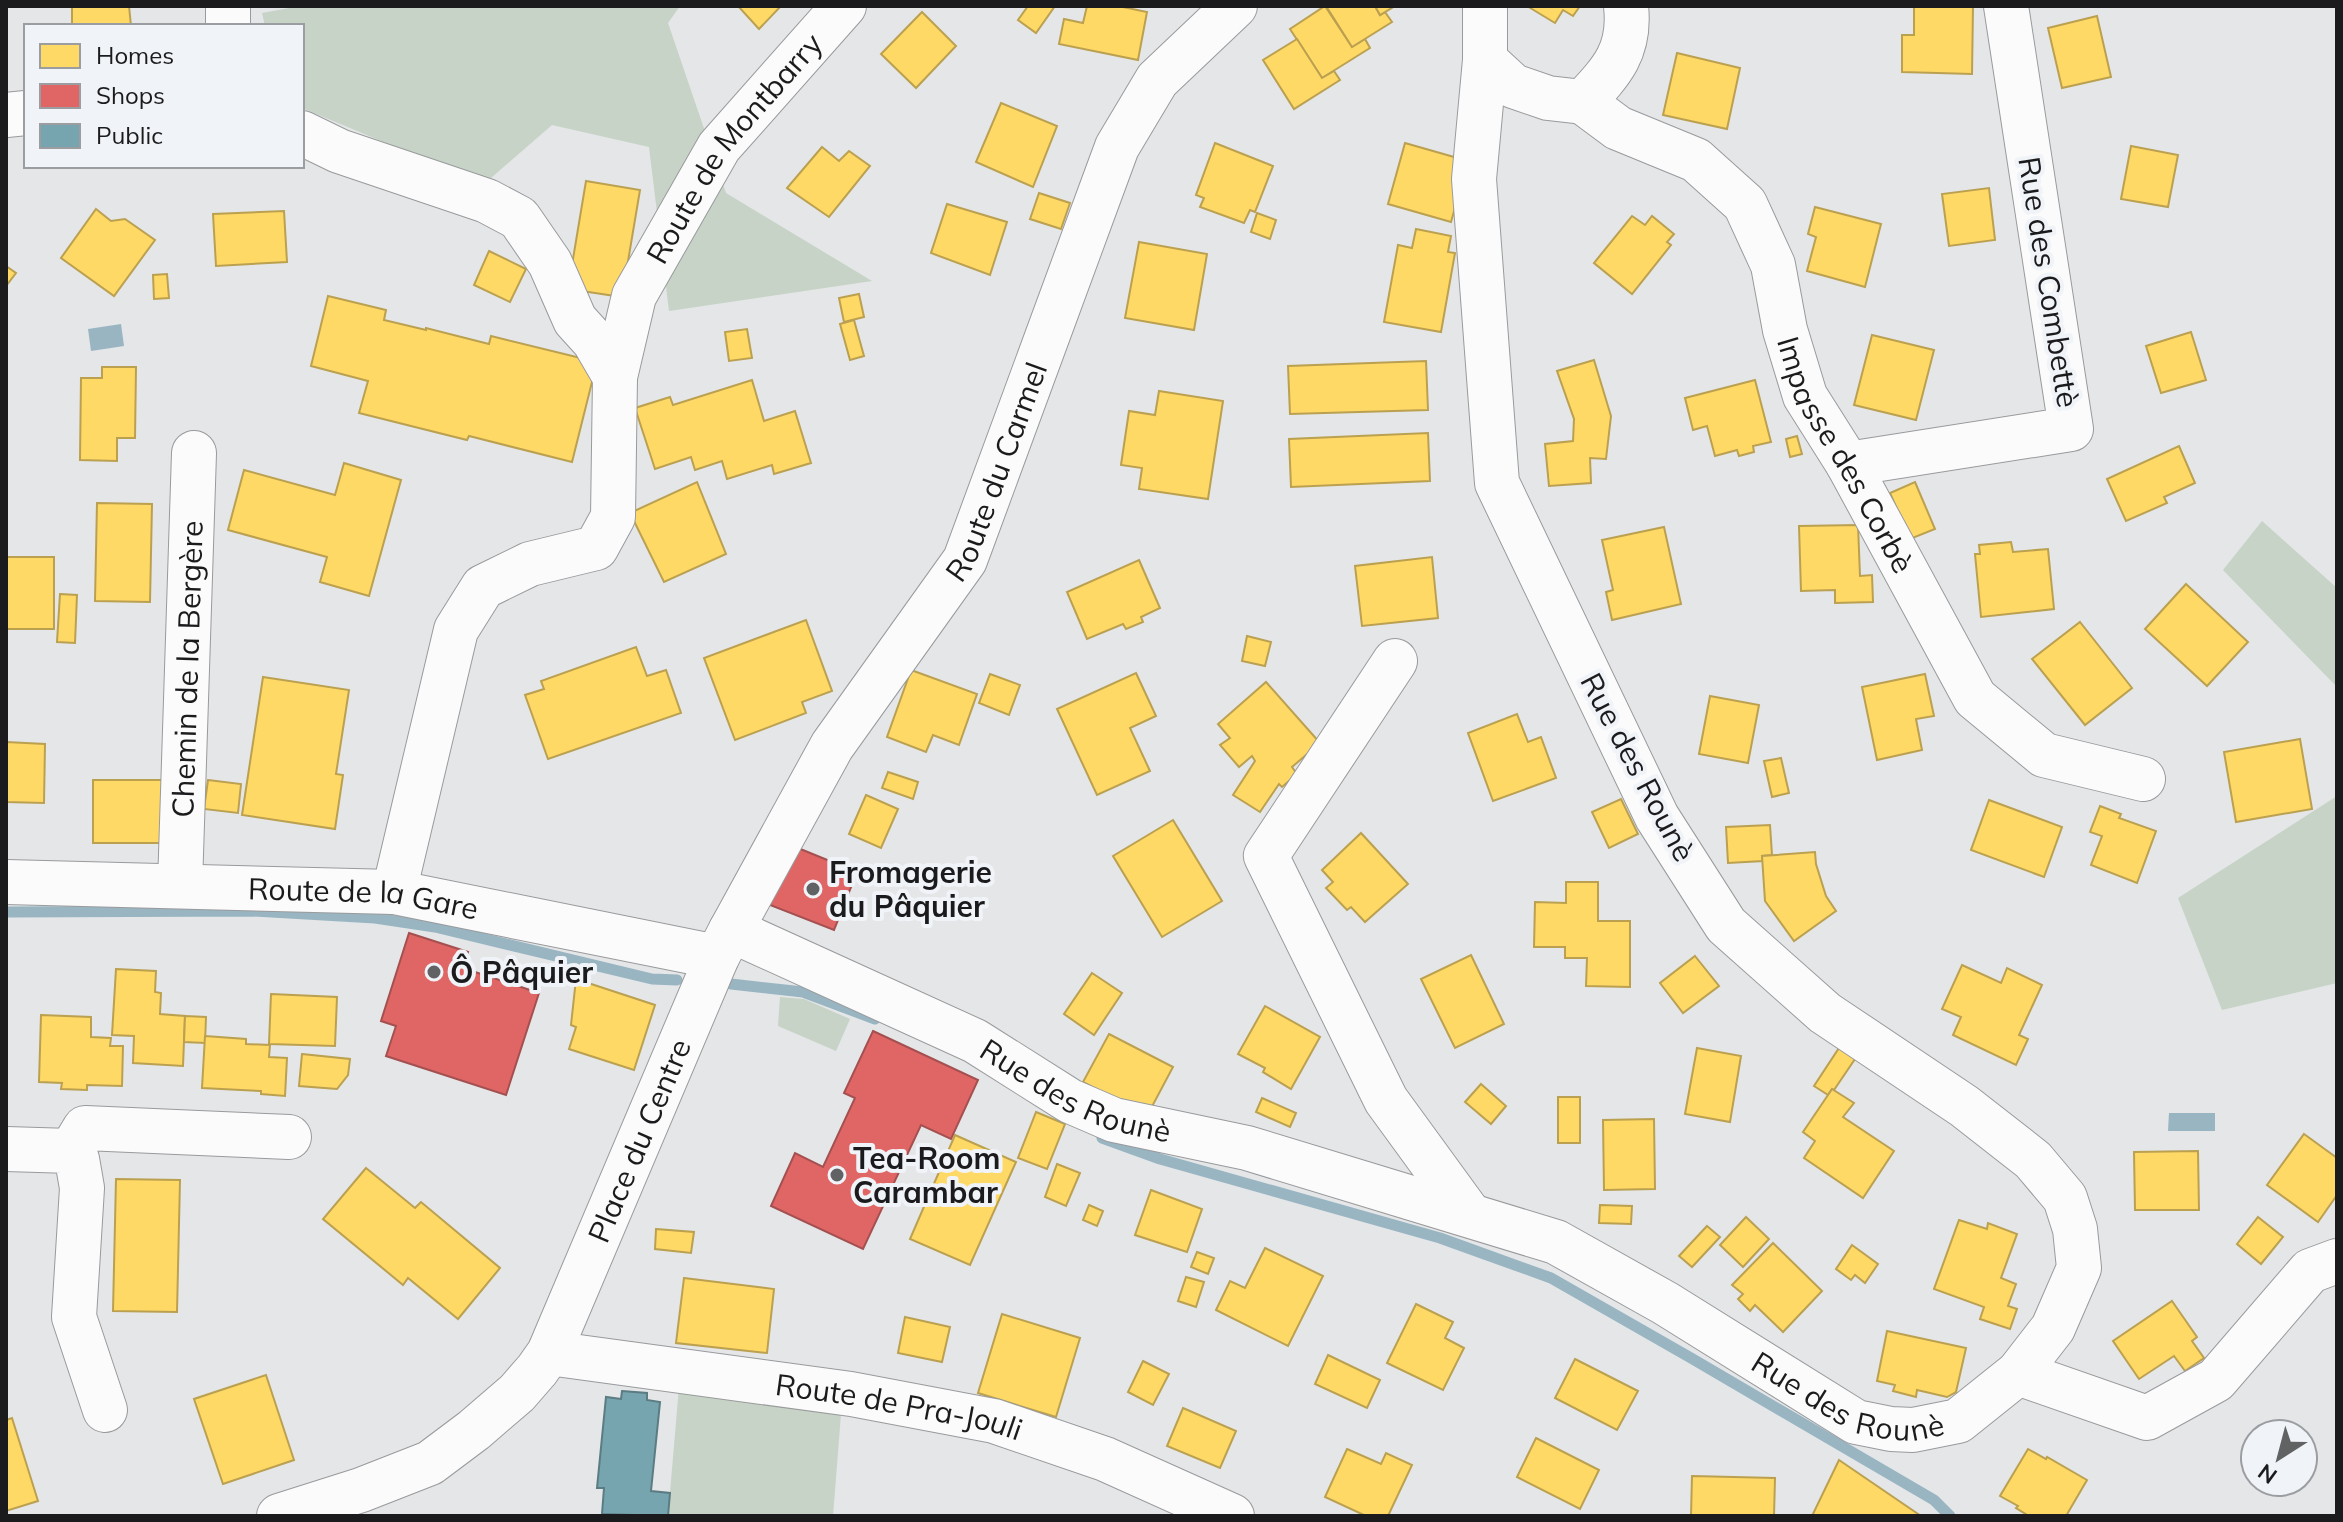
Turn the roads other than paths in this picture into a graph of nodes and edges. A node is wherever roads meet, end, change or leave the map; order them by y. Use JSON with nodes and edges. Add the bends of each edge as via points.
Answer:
{"nodes":[{"id":1,"x":844,"y":6,"type":"edge"},
{"id":2,"x":1235,"y":6,"type":"edge"},
{"id":3,"x":1485,"y":6,"type":"edge"},
{"id":4,"x":1626,"y":6,"type":"edge"},
{"id":5,"x":2006,"y":6,"type":"edge"},
{"id":6,"x":1485,"y":60,"type":"junction"},
{"id":7,"x":1583,"y":102,"type":"junction"},
{"id":8,"x":304,"y":134,"type":"edge"},
{"id":9,"x":615,"y":377,"type":"junction"},
{"id":10,"x":194,"y":453,"type":"dead end"},
{"id":11,"x":1848,"y":464,"type":"junction"},
{"id":12,"x":1395,"y":661,"type":"dead end"},
{"id":13,"x":2143,"y":779,"type":"dead end"},
{"id":14,"x":6,"y":882,"type":"edge"},
{"id":15,"x":180,"y":885,"type":"junction"},
{"id":16,"x":394,"y":892,"type":"junction"},
{"id":17,"x":724,"y":944,"type":"junction"},
{"id":18,"x":289,"y":1137,"type":"dead end"},
{"id":19,"x":6,"y":1149,"type":"edge"},
{"id":20,"x":71,"y":1151,"type":"junction"},
{"id":21,"x":1469,"y":1214,"type":"junction"},
{"id":22,"x":2337,"y":1261,"type":"edge"},
{"id":23,"x":549,"y":1353,"type":"junction"},
{"id":24,"x":2018,"y":1373,"type":"junction"},
{"id":25,"x":105,"y":1410,"type":"dead end"},
{"id":26,"x":279,"y":1516,"type":"edge"},
{"id":27,"x":1232,"y":1516,"type":"edge"}],
"edges":[{"from":1,"to":9,"type":"street","name":"Route de Montbarry","via":[[719,147],[634,296]]},
{"from":2,"to":17,"type":"street","name":"Route du Carmel","via":[[1157,80],[1117,147],[965,560],[832,746]]},
{"from":3,"to":6,"type":"street"},
{"from":4,"to":7,"type":"street","via":[[1622,52]]},
{"from":5,"to":11,"type":"street","name":"Rue des Combettè","via":[[2071,429]]},
{"from":6,"to":7,"type":"street","via":[[1513,86]]},
{"from":6,"to":24,"type":"street","name":"Rue des Rounè","via":[[1474,179],[1497,483],[1657,817],[1726,925],[1825,1013],[1964,1106],[2033,1160],[2065,1198],[2079,1268],[2053,1328]]},
{"from":7,"to":11,"type":"street","name":"Impasse des Corbè","via":[[1618,128],[1696,160],[1745,204],[1773,265],[1805,396]]},
{"from":8,"to":9,"type":"street","via":[[487,201],[519,218],[550,263],[575,320]]},
{"from":9,"to":16,"type":"street","name":"Route de Montbarry","via":[[613,517],[596,548],[530,564],[483,587],[456,630]]},
{"from":10,"to":15,"type":"street","name":"Chemin de la Bergère"},
{"from":11,"to":13,"type":"street","name":"Impasse des Corbè","via":[[1975,698],[2044,755]]},
{"from":12,"to":21,"type":"street","via":[[1266,856],[1386,1100]]},
{"from":14,"to":15,"type":"street","name":"Route de la Gare"},
{"from":15,"to":16,"type":"street","name":"Route de la Gare"},
{"from":16,"to":17,"type":"street","name":"Route de la Gare"},
{"from":17,"to":21,"type":"street","name":"Rue des Rounè","via":[[975,1041],[1070,1101],[1114,1120],[1247,1148]]},
{"from":17,"to":23,"type":"street","name":"Place du Centre"},
{"from":18,"to":20,"type":"street","via":[[85,1128]]},
{"from":19,"to":20,"type":"street"},
{"from":20,"to":25,"type":"street","via":[[82,1188],[74,1317]]},
{"from":21,"to":24,"type":"street","name":"Rue des Rounè","via":[[1556,1242],[1856,1422],[1913,1430],[1958,1421]]},
{"from":22,"to":24,"type":"street","via":[[2310,1271],[2216,1380],[2147,1418]]},
{"from":23,"to":26,"type":"street","name":"Place du Centre","via":[[517,1393],[430,1463]]},
{"from":23,"to":27,"type":"street","name":"Route de Pra-Jouli","via":[[851,1394],[994,1421],[1105,1459]]}]}
